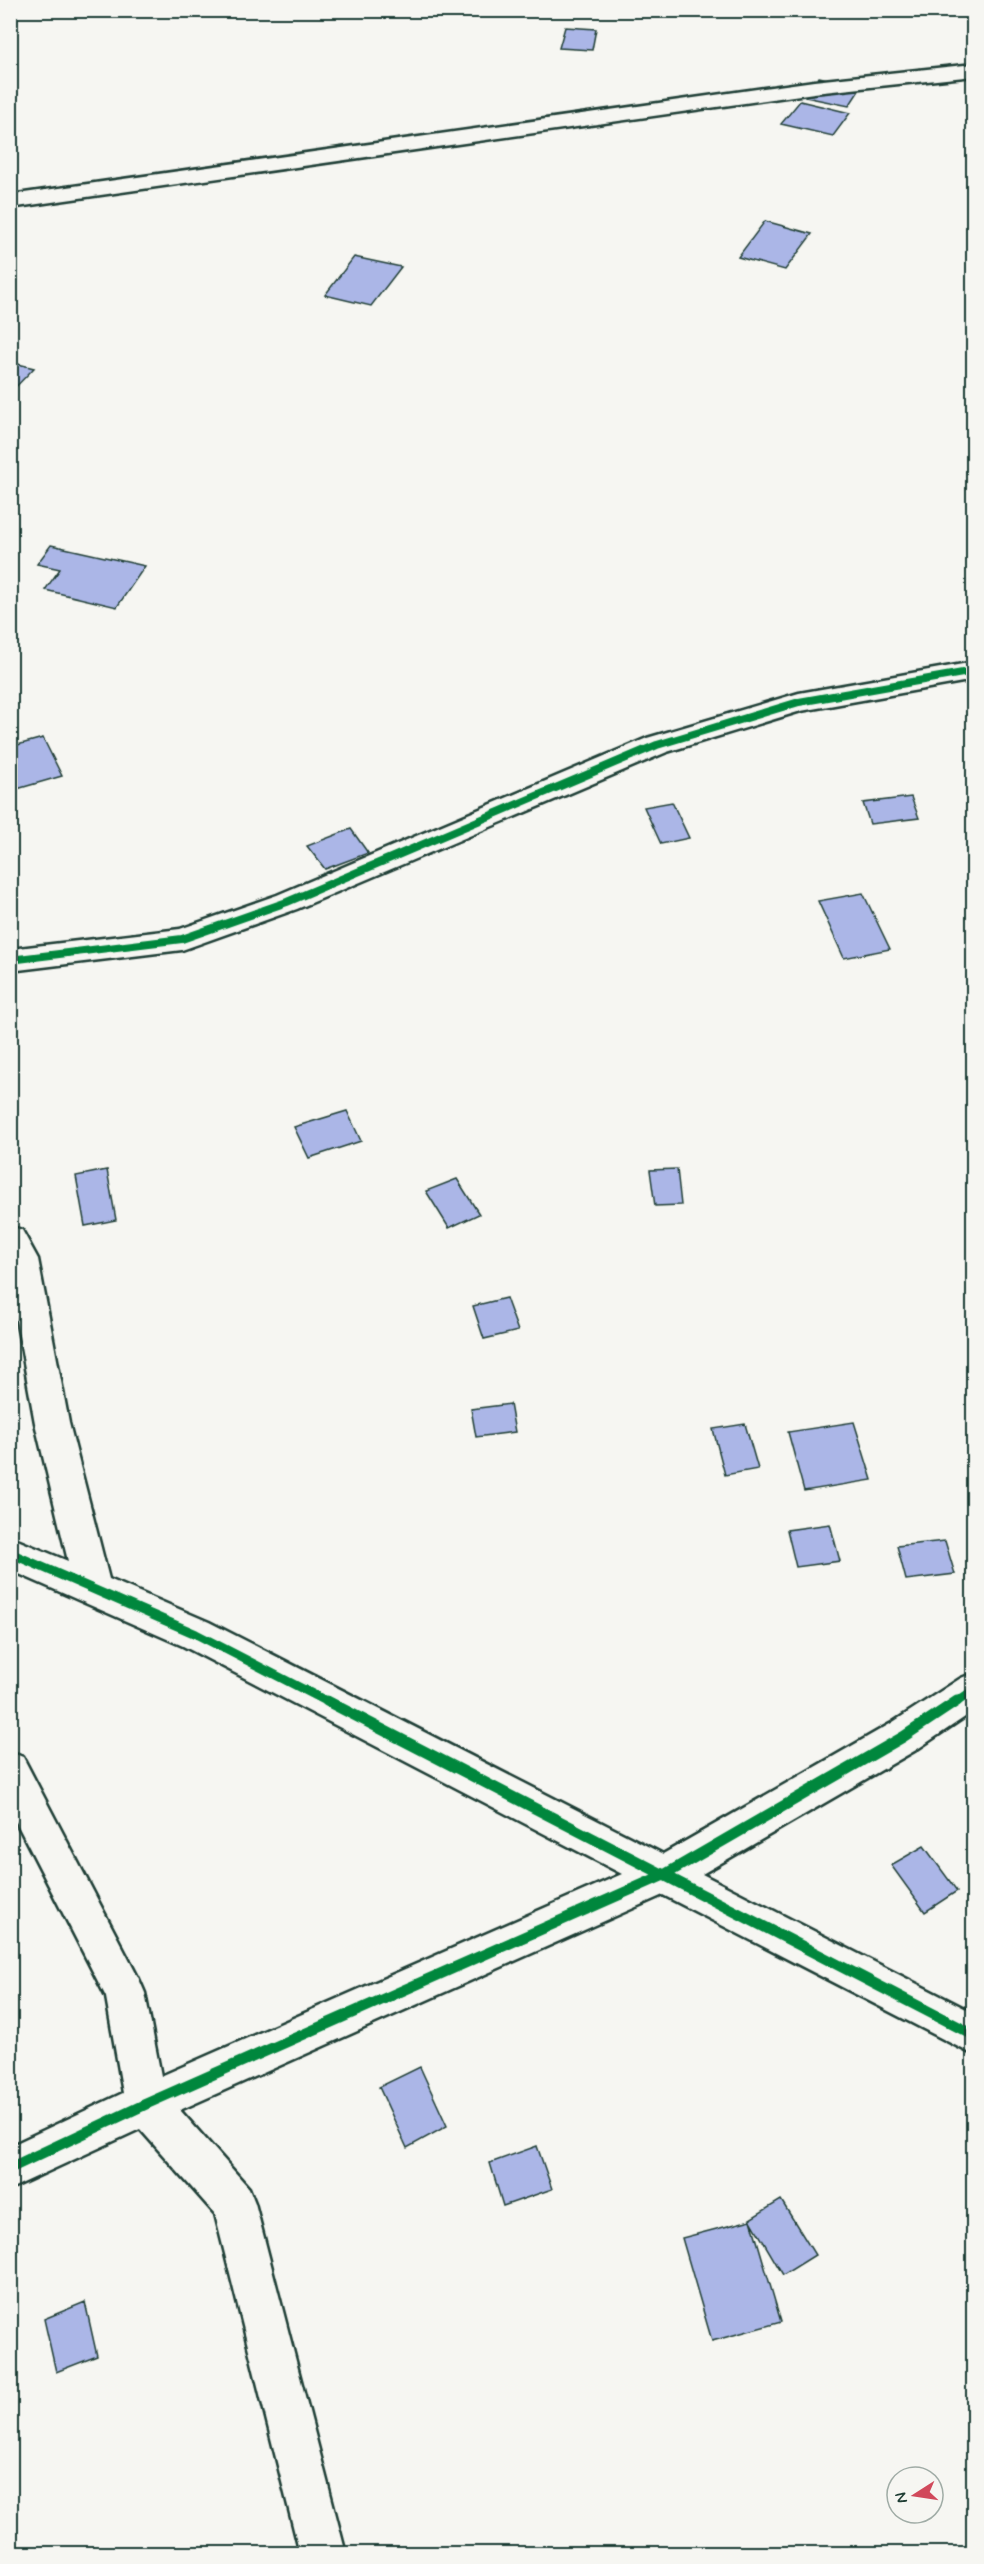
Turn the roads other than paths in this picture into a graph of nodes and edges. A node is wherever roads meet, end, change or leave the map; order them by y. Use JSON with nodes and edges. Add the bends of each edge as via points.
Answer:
{"nodes":[{"id":1,"x":974,"y":70,"type":"edge"},
{"id":2,"x":10,"y":202,"type":"edge"},
{"id":3,"x":974,"y":671,"type":"edge"},
{"id":4,"x":10,"y":960,"type":"edge"},
{"id":5,"x":10,"y":1239,"type":"edge"},
{"id":6,"x":10,"y":1553,"type":"edge"},
{"id":7,"x":93,"y":1589,"type":"junction"},
{"id":8,"x":974,"y":1690,"type":"edge"},
{"id":9,"x":10,"y":1770,"type":"edge"},
{"id":10,"x":664,"y":1875,"type":"junction"},
{"id":11,"x":974,"y":2035,"type":"edge"},
{"id":12,"x":146,"y":2104,"type":"junction"},
{"id":13,"x":10,"y":2168,"type":"edge"},
{"id":14,"x":323,"y":2553,"type":"edge"}],
"edges":[{"from":1,"to":2,"type":"street","via":[[814,87]]},
{"from":3,"to":4,"type":"street","via":[[799,702],[657,745],[287,902],[182,939]]},
{"from":5,"to":7,"type":"street","via":[[22,1259],[52,1423]]},
{"from":6,"to":7,"type":"street"},
{"from":7,"to":10,"type":"street","via":[[196,1634]]},
{"from":8,"to":10,"type":"street","via":[[903,1737]]},
{"from":9,"to":12,"type":"street","via":[[125,1993]]},
{"from":10,"to":11,"type":"street"},
{"from":10,"to":12,"type":"street"},
{"from":12,"to":13,"type":"street"},
{"from":12,"to":14,"type":"street","via":[[234,2203]]}]}
